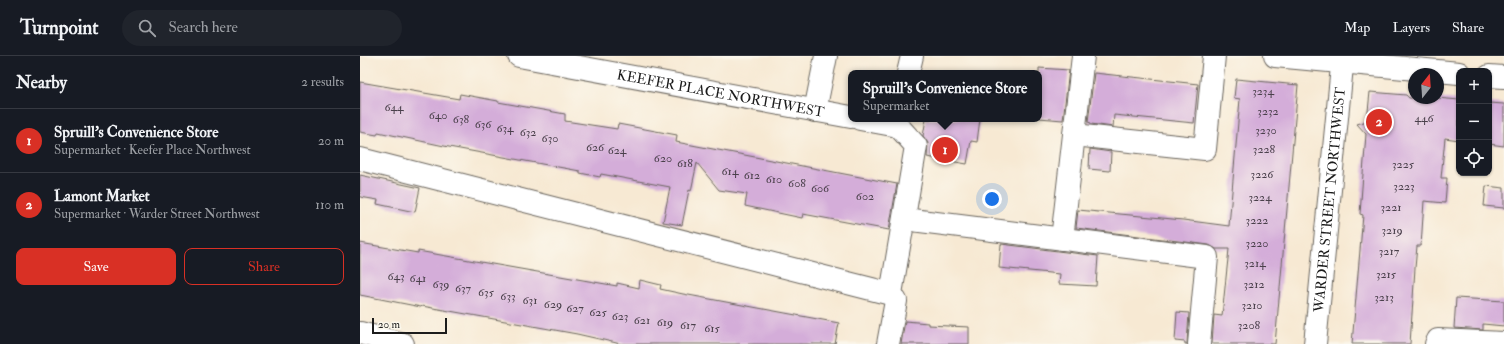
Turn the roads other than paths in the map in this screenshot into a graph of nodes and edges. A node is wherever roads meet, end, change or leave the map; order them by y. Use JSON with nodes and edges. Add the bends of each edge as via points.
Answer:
{"nodes":[{"id":1,"x":519,"y":56,"type":"edge"},
{"id":2,"x":826,"y":56,"type":"edge"},
{"id":3,"x":912,"y":56,"type":"edge"},
{"id":4,"x":1083,"y":56,"type":"edge"},
{"id":5,"x":1214,"y":56,"type":"edge"},
{"id":6,"x":1275,"y":56,"type":"edge"},
{"id":7,"x":1342,"y":59,"type":"edge"},
{"id":8,"x":909,"y":70,"type":"edge"},
{"id":9,"x":1456,"y":73,"type":"edge"},
{"id":10,"x":1492,"y":76,"type":"edge"},
{"id":11,"x":1504,"y":77,"type":"edge"},
{"id":12,"x":816,"y":111,"type":"junction"},
{"id":13,"x":848,"y":116,"type":"edge"},
{"id":14,"x":899,"y":123,"type":"edge"},
{"id":15,"x":1074,"y":135,"type":"junction"},
{"id":16,"x":360,"y":159,"type":"edge"},
{"id":17,"x":904,"y":220,"type":"junction"},
{"id":18,"x":1062,"y":239,"type":"junction"},
{"id":19,"x":891,"y":294,"type":"junction"},
{"id":20,"x":360,"y":333,"type":"edge"},
{"id":21,"x":1504,"y":343,"type":"edge"},
{"id":22,"x":403,"y":344,"type":"edge"},
{"id":23,"x":888,"y":344,"type":"edge"},
{"id":24,"x":1199,"y":344,"type":"edge"},
{"id":25,"x":1315,"y":344,"type":"edge"},
{"id":26,"x":1436,"y":344,"type":"edge"}],
"edges":[{"from":1,"to":12,"type":"street","name":"KEEFER PLACE NORTHWEST"},
{"from":2,"to":12,"type":"street"},
{"from":3,"to":8,"type":"street"},
{"from":4,"to":15,"type":"street"},
{"from":5,"to":15,"type":"street","via":[[1205,149]]},
{"from":6,"to":7,"type":"street"},
{"from":7,"to":9,"type":"street"},
{"from":7,"to":25,"type":"street","name":"WARDER STREET NORTHWEST"},
{"from":10,"to":11,"type":"street"},
{"from":12,"to":13,"type":"street","name":"KEEFER PLACE NORTHWEST"},
{"from":14,"to":17,"type":"street","via":[[916,146]]},
{"from":15,"to":18,"type":"street"},
{"from":16,"to":19,"type":"street"},
{"from":17,"to":18,"type":"street"},
{"from":17,"to":19,"type":"street"},
{"from":18,"to":24,"type":"street","via":[[1207,257]]},
{"from":19,"to":23,"type":"street","via":[[896,301]]},
{"from":20,"to":22,"type":"street"},
{"from":21,"to":26,"type":"street","via":[[1438,340]]}]}
